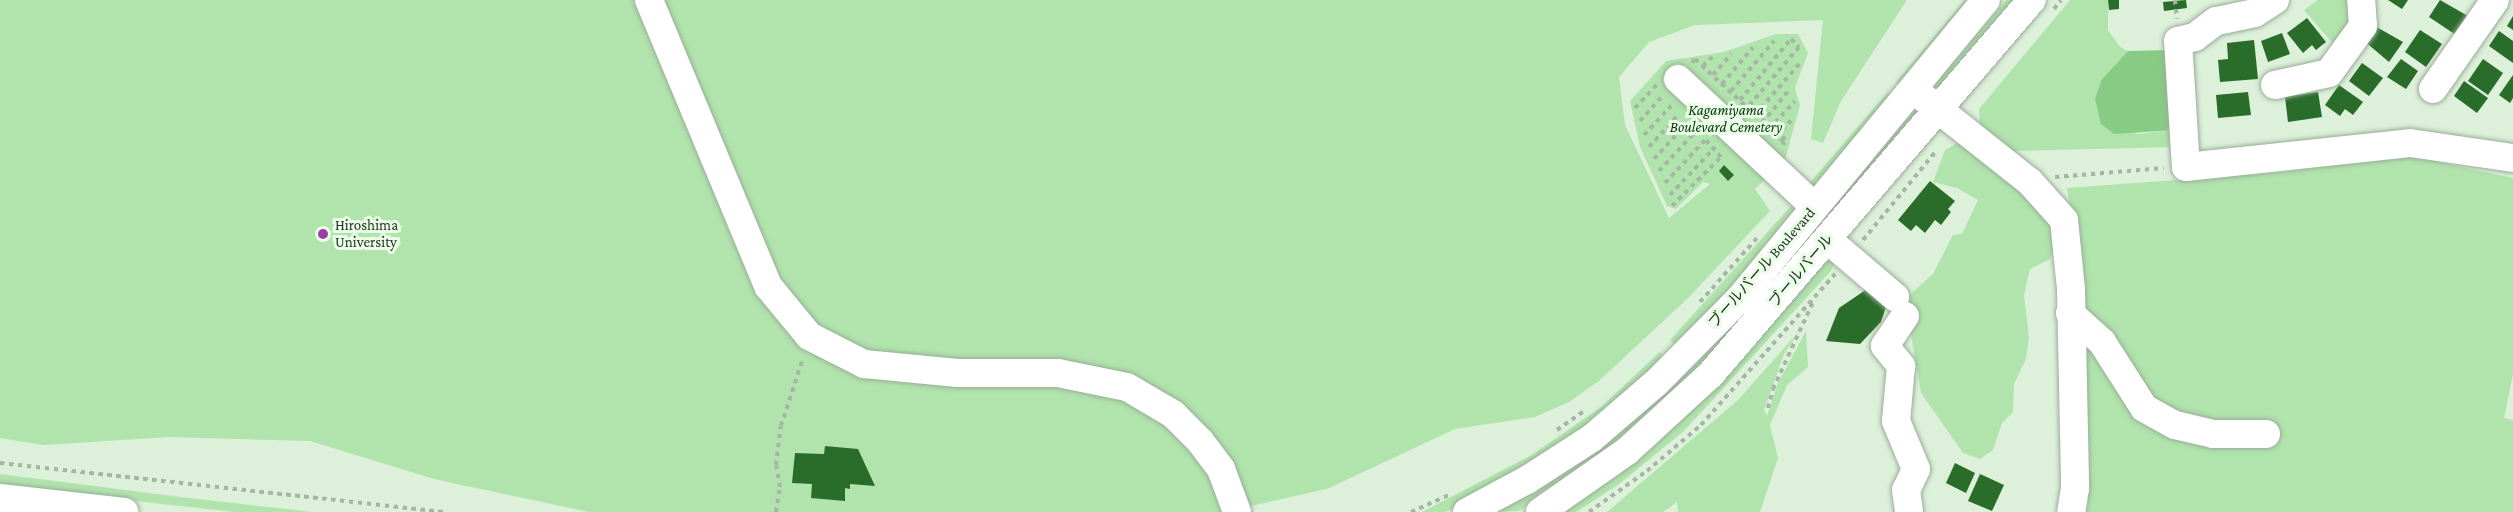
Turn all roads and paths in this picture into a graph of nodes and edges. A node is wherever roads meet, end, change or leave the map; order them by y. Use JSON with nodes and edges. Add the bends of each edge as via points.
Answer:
{"nodes":[{"id":1,"x":649,"y":0,"type":"edge"},
{"id":2,"x":1986,"y":0,"type":"edge"},
{"id":3,"x":2032,"y":0,"type":"edge"},
{"id":4,"x":2275,"y":0,"type":"edge"},
{"id":5,"x":2361,"y":0,"type":"edge"},
{"id":6,"x":2495,"y":0,"type":"edge"},
{"id":7,"x":1774,"y":41,"type":"dead end"},
{"id":8,"x":1753,"y":47,"type":"dead end"},
{"id":9,"x":1731,"y":54,"type":"dead end"},
{"id":10,"x":1712,"y":57,"type":"dead end"},
{"id":11,"x":1800,"y":63,"type":"dead end"},
{"id":12,"x":1703,"y":66,"type":"dead end"},
{"id":13,"x":1713,"y":75,"type":"dead end"},
{"id":14,"x":1722,"y":84,"type":"dead end"},
{"id":15,"x":2275,"y":84,"type":"dead end"},
{"id":16,"x":1670,"y":88,"type":"joint"},
{"id":17,"x":1790,"y":89,"type":"dead end"},
{"id":18,"x":1913,"y":89,"type":"junction"},
{"id":19,"x":2433,"y":89,"type":"dead end"},
{"id":20,"x":1740,"y":100,"type":"junction"},
{"id":21,"x":1795,"y":101,"type":"dead end"},
{"id":22,"x":1671,"y":106,"type":"dead end"},
{"id":23,"x":1748,"y":107,"type":"junction"},
{"id":24,"x":1938,"y":110,"type":"junction"},
{"id":25,"x":1679,"y":114,"type":"dead end"},
{"id":26,"x":1755,"y":115,"type":"junction"},
{"id":27,"x":1794,"y":118,"type":"dead end"},
{"id":28,"x":1640,"y":121,"type":"dead end"},
{"id":29,"x":1688,"y":122,"type":"dead end"},
{"id":30,"x":1763,"y":122,"type":"junction"},
{"id":31,"x":1770,"y":129,"type":"junction"},
{"id":32,"x":1788,"y":134,"type":"dead end"},
{"id":33,"x":1644,"y":135,"type":"dead end"},
{"id":34,"x":1777,"y":136,"type":"junction"},
{"id":35,"x":1706,"y":139,"type":"junction"},
{"id":36,"x":1649,"y":147,"type":"dead end"},
{"id":37,"x":1714,"y":148,"type":"junction"},
{"id":38,"x":2513,"y":158,"type":"edge"},
{"id":39,"x":1654,"y":159,"type":"dead end"},
{"id":40,"x":2186,"y":166,"type":"junction"},
{"id":41,"x":1659,"y":171,"type":"dead end"},
{"id":42,"x":2030,"y":182,"type":"junction"},
{"id":43,"x":1665,"y":183,"type":"dead end"},
{"id":44,"x":1670,"y":195,"type":"dead end"},
{"id":45,"x":1672,"y":206,"type":"dead end"},
{"id":46,"x":1815,"y":207,"type":"junction"},
{"id":47,"x":1759,"y":235,"type":"dead end"},
{"id":48,"x":1838,"y":249,"type":"junction"},
{"id":49,"x":1814,"y":298,"type":"dead end"},
{"id":50,"x":1694,"y":310,"type":"dead end"},
{"id":51,"x":2070,"y":313,"type":"junction"},
{"id":52,"x":806,"y":349,"type":"dead end"},
{"id":53,"x":1595,"y":404,"type":"dead end"},
{"id":54,"x":1768,"y":408,"type":"dead end"},
{"id":55,"x":1554,"y":432,"type":"dead end"},
{"id":56,"x":2266,"y":434,"type":"dead end"},
{"id":57,"x":0,"y":463,"type":"edge"},
{"id":58,"x":0,"y":498,"type":"edge"},
{"id":59,"x":1462,"y":501,"type":"edge"},
{"id":60,"x":124,"y":512,"type":"edge"},
{"id":61,"x":443,"y":512,"type":"edge"},
{"id":62,"x":776,"y":512,"type":"edge"},
{"id":63,"x":1237,"y":512,"type":"edge"},
{"id":64,"x":1410,"y":512,"type":"edge"},
{"id":65,"x":1540,"y":512,"type":"edge"},
{"id":66,"x":1909,"y":512,"type":"edge"},
{"id":67,"x":2071,"y":512,"type":"edge"}],
"edges":[{"from":1,"to":63,"type":"street","via":[[768,286],[809,336],[864,364],[958,373],[1075,375],[1127,387],[1173,414],[1200,441],[1221,469]]},
{"from":2,"to":18,"type":"street","name":"ブールバール Boulevard"},
{"from":3,"to":24,"type":"street","name":"ブールバール"},
{"from":4,"to":40,"type":"street","via":[[2255,13],[2216,21],[2195,37],[2178,41]]},
{"from":5,"to":15,"type":"street","via":[[2363,26],[2329,74]]},
{"from":6,"to":19,"type":"street"},
{"from":7,"to":20,"type":"path","via":[[1732,93]]},
{"from":8,"to":14,"type":"path"},
{"from":9,"to":13,"type":"path"},
{"from":10,"to":12,"type":"path"},
{"from":11,"to":26,"type":"path"},
{"from":16,"to":28,"type":"path"},
{"from":16,"to":46,"type":"street"},
{"from":17,"to":30,"type":"path"},
{"from":18,"to":24,"type":"street"},
{"from":18,"to":46,"type":"street","name":"ブールバール Boulevard"},
{"from":20,"to":23,"type":"path"},
{"from":20,"to":23,"type":"path","via":[[1791,39],[1799,46]]},
{"from":21,"to":31,"type":"path"},
{"from":22,"to":33,"type":"path"},
{"from":23,"to":26,"type":"path"},
{"from":24,"to":42,"type":"street"},
{"from":24,"to":48,"type":"street","name":"ブールバール"},
{"from":25,"to":36,"type":"path"},
{"from":26,"to":30,"type":"path"},
{"from":27,"to":34,"type":"path"},
{"from":29,"to":39,"type":"path"},
{"from":30,"to":31,"type":"path"},
{"from":31,"to":34,"type":"path"},
{"from":32,"to":34,"type":"path","via":[[1783,141]]},
{"from":35,"to":37,"type":"path"},
{"from":35,"to":41,"type":"path","via":[[1698,131]]},
{"from":35,"to":43,"type":"path"},
{"from":37,"to":44,"type":"path"},
{"from":37,"to":45,"type":"path","via":[[1721,157]]},
{"from":38,"to":40,"type":"street","via":[[2410,142]]},
{"from":40,"to":42,"type":"path","via":[[2088,172]]},
{"from":42,"to":51,"type":"street","via":[[2064,220]]},
{"from":46,"to":59,"type":"street","name":"ブールバール Boulevard","via":[[1741,297],[1656,383],[1592,438],[1527,480]]},
{"from":47,"to":50,"type":"path"},
{"from":48,"to":65,"type":"street","name":"ブールバール","via":[[1670,413],[1574,492]]},
{"from":48,"to":66,"type":"street","via":[[1900,306],[1885,346],[1901,366],[1896,421],[1916,469],[1906,490]]},
{"from":49,"to":54,"type":"path"},
{"from":51,"to":56,"type":"street","via":[[2102,342],[2144,408],[2175,425],[2213,434]]},
{"from":51,"to":67,"type":"street","via":[[2075,488]]},
{"from":52,"to":62,"type":"path","via":[[782,426],[776,465],[780,487]]},
{"from":53,"to":55,"type":"path"},
{"from":57,"to":61,"type":"path"},
{"from":58,"to":60,"type":"street"},
{"from":59,"to":64,"type":"path"}]}
